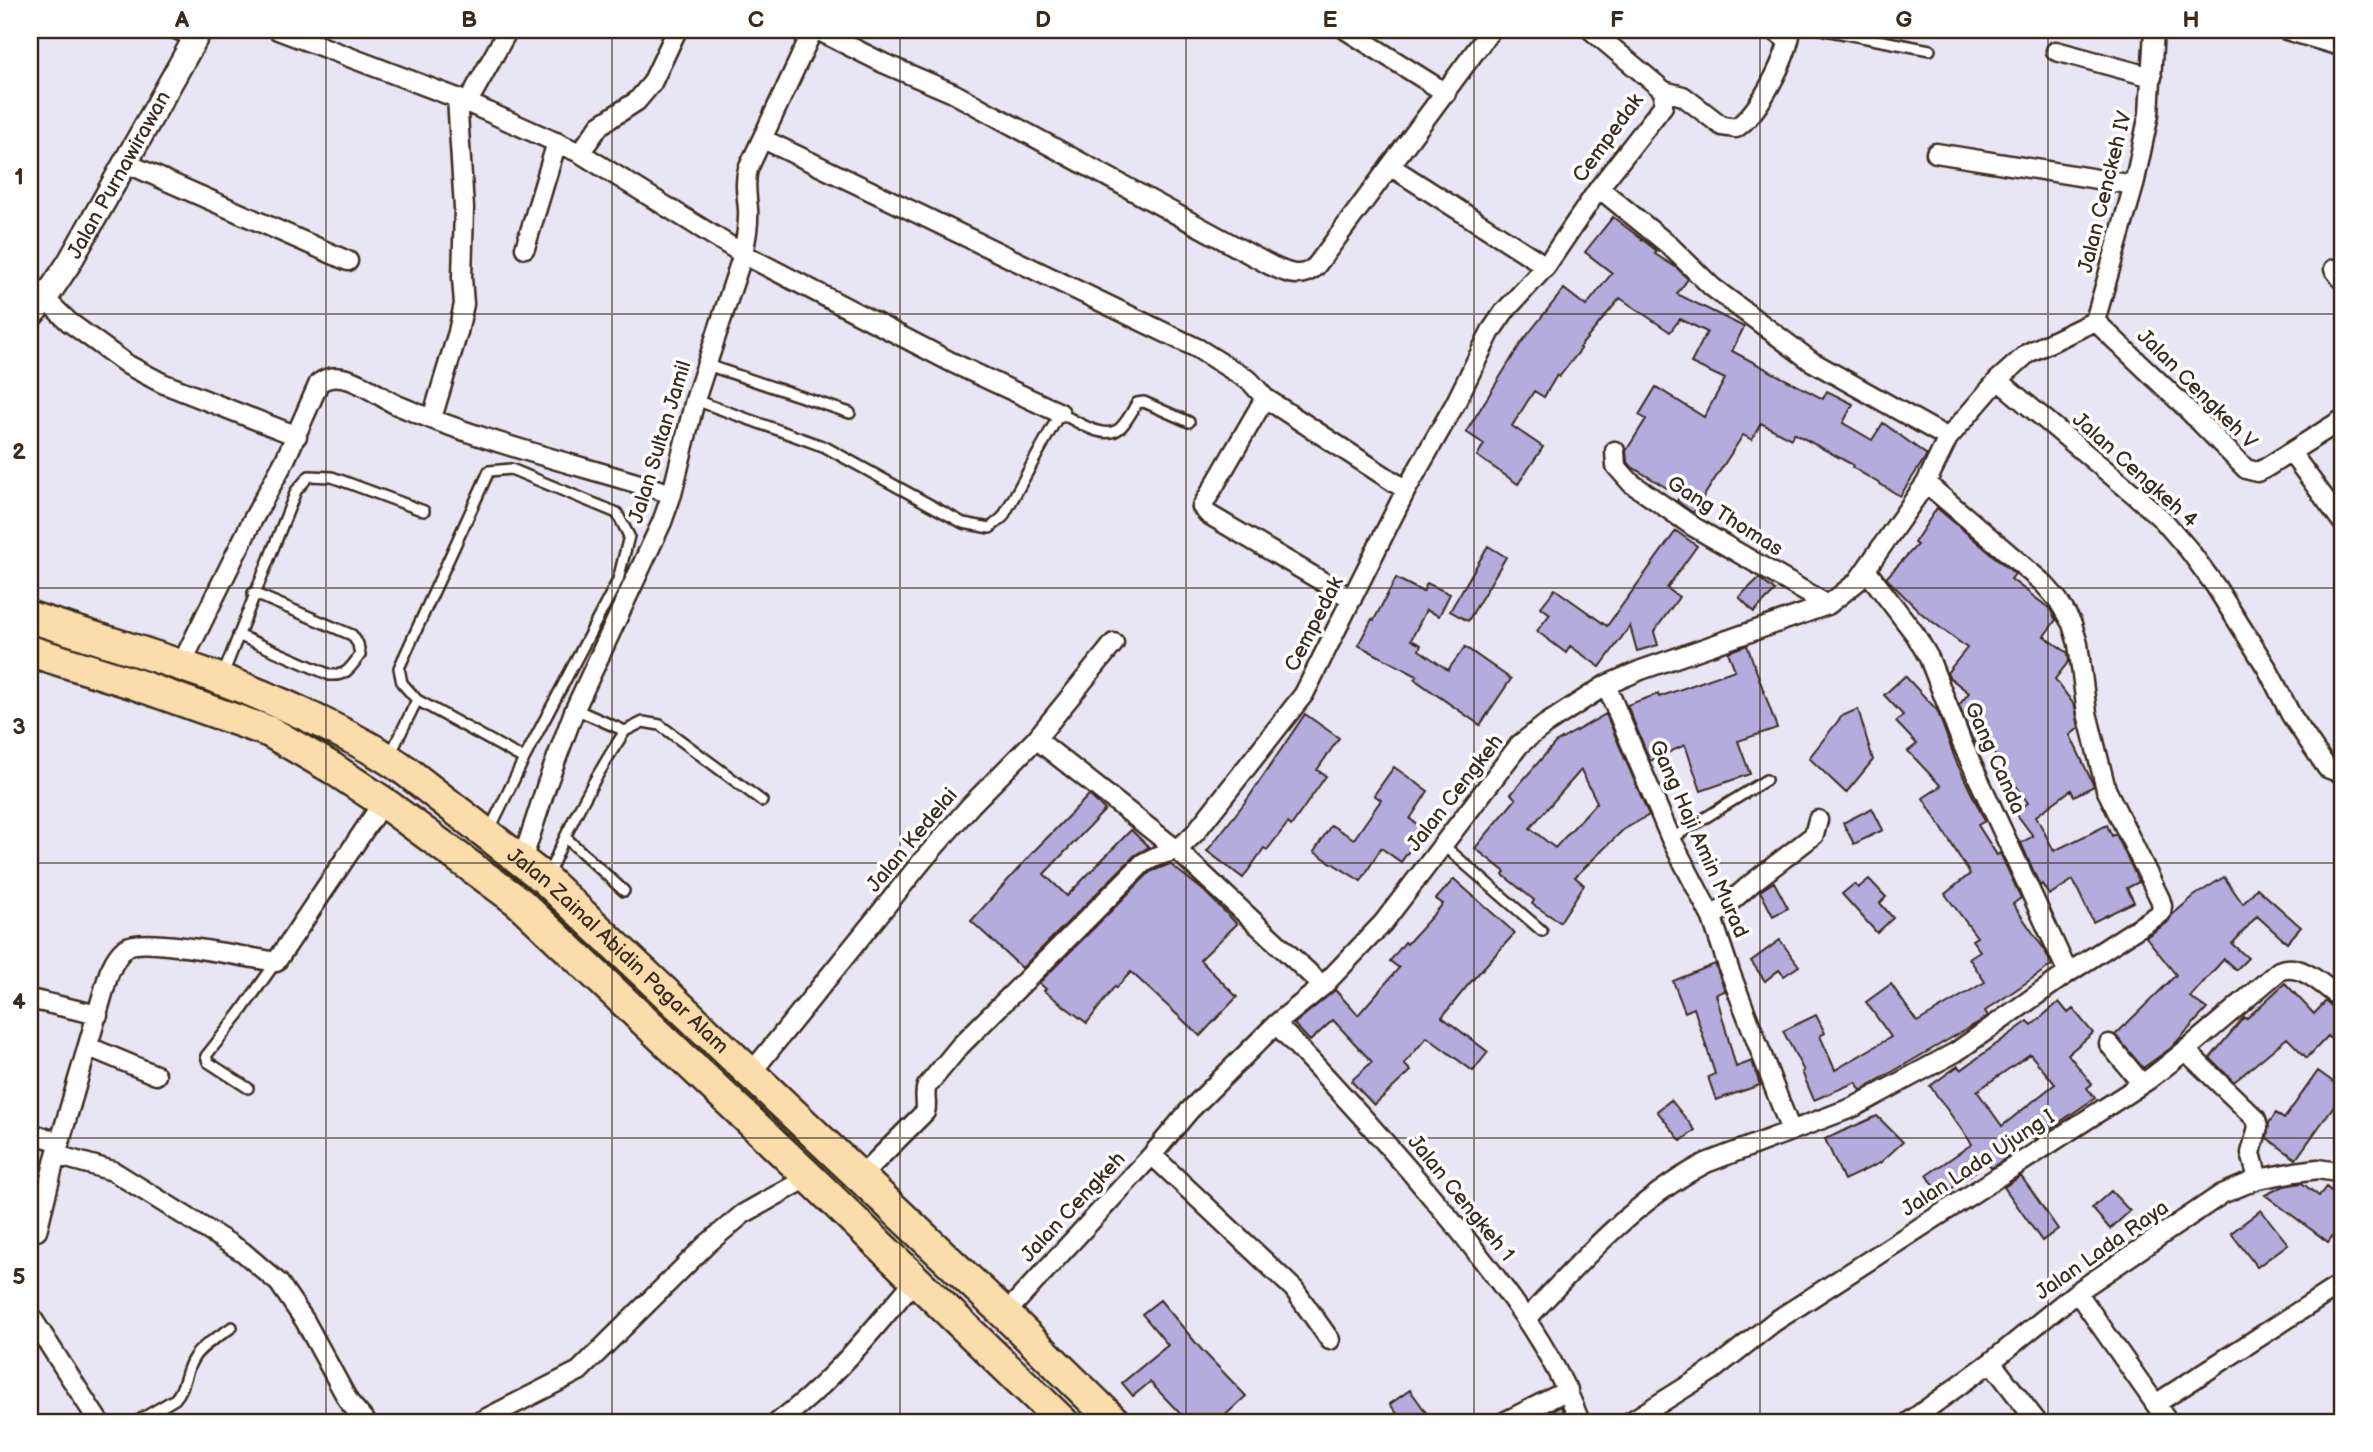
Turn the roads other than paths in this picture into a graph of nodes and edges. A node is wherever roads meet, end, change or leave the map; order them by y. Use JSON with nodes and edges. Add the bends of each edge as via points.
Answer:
{"nodes":[{"id":1,"x":278,"y":30,"type":"edge"},
{"id":2,"x":509,"y":30,"type":"edge"},
{"id":3,"x":677,"y":30,"type":"edge"},
{"id":4,"x":815,"y":30,"type":"edge"},
{"id":5,"x":1346,"y":30,"type":"edge"},
{"id":6,"x":1491,"y":30,"type":"edge"},
{"id":7,"x":1591,"y":30,"type":"edge"},
{"id":8,"x":1767,"y":30,"type":"edge"},
{"id":9,"x":1825,"y":30,"type":"edge"},
{"id":10,"x":2154,"y":30,"type":"edge"},
{"id":11,"x":2286,"y":30,"type":"edge"},
{"id":12,"x":191,"y":32,"type":"edge"},
{"id":13,"x":1790,"y":38,"type":"edge"},
{"id":14,"x":2338,"y":40,"type":"edge"},
{"id":15,"x":1930,"y":50,"type":"dead end"},
{"id":16,"x":2056,"y":51,"type":"dead end"},
{"id":17,"x":2152,"y":77,"type":"junction"},
{"id":18,"x":1664,"y":91,"type":"junction"},
{"id":19,"x":1446,"y":93,"type":"junction"},
{"id":20,"x":462,"y":100,"type":"junction"},
{"id":21,"x":763,"y":139,"type":"junction"},
{"id":22,"x":557,"y":142,"type":"junction"},
{"id":23,"x":580,"y":153,"type":"junction"},
{"id":24,"x":1936,"y":153,"type":"dead end"},
{"id":25,"x":126,"y":163,"type":"junction"},
{"id":26,"x":1390,"y":166,"type":"junction"},
{"id":27,"x":2134,"y":186,"type":"junction"},
{"id":28,"x":1599,"y":188,"type":"junction"},
{"id":29,"x":525,"y":248,"type":"dead end"},
{"id":30,"x":743,"y":254,"type":"junction"},
{"id":31,"x":348,"y":261,"type":"dead end"},
{"id":32,"x":1546,"y":266,"type":"junction"},
{"id":33,"x":38,"y":294,"type":"edge"},
{"id":34,"x":30,"y":317,"type":"edge"},
{"id":35,"x":2095,"y":321,"type":"junction"},
{"id":36,"x":707,"y":365,"type":"junction"},
{"id":37,"x":1998,"y":380,"type":"junction"},
{"id":38,"x":1265,"y":398,"type":"junction"},
{"id":39,"x":695,"y":400,"type":"junction"},
{"id":40,"x":850,"y":413,"type":"dead end"},
{"id":41,"x":1060,"y":413,"type":"junction"},
{"id":42,"x":432,"y":418,"type":"junction"},
{"id":43,"x":2343,"y":419,"type":"edge"},
{"id":44,"x":1189,"y":422,"type":"dead end"},
{"id":45,"x":297,"y":436,"type":"junction"},
{"id":46,"x":1948,"y":438,"type":"junction"},
{"id":47,"x":1615,"y":451,"type":"dead end"},
{"id":48,"x":2292,"y":454,"type":"junction"},
{"id":49,"x":1926,"y":484,"type":"junction"},
{"id":50,"x":1406,"y":490,"type":"junction"},
{"id":51,"x":672,"y":494,"type":"junction"},
{"id":52,"x":424,"y":510,"type":"dead end"},
{"id":53,"x":2343,"y":523,"type":"edge"},
{"id":54,"x":1866,"y":570,"type":"junction"},
{"id":55,"x":253,"y":593,"type":"junction"},
{"id":56,"x":1352,"y":599,"type":"junction"},
{"id":57,"x":1828,"y":605,"type":"junction"},
{"id":58,"x":30,"y":617,"type":"edge"},
{"id":59,"x":238,"y":635,"type":"junction"},
{"id":60,"x":1114,"y":643,"type":"dead end"},
{"id":61,"x":30,"y":651,"type":"edge"},
{"id":62,"x":181,"y":665,"type":"junction"},
{"id":63,"x":221,"y":678,"type":"junction"},
{"id":64,"x":1606,"y":685,"type":"junction"},
{"id":65,"x":417,"y":700,"type":"junction"},
{"id":66,"x":575,"y":709,"type":"junction"},
{"id":67,"x":625,"y":731,"type":"junction"},
{"id":68,"x":1037,"y":739,"type":"junction"},
{"id":69,"x":388,"y":758,"type":"junction"},
{"id":70,"x":524,"y":759,"type":"junction"},
{"id":71,"x":2343,"y":770,"type":"edge"},
{"id":72,"x":1766,"y":780,"type":"dead end"},
{"id":73,"x":762,"y":800,"type":"dead end"},
{"id":74,"x":383,"y":802,"type":"junction"},
{"id":75,"x":1818,"y":820,"type":"dead end"},
{"id":76,"x":487,"y":834,"type":"junction"},
{"id":77,"x":565,"y":836,"type":"junction"},
{"id":78,"x":1671,"y":839,"type":"junction"},
{"id":79,"x":1443,"y":845,"type":"junction"},
{"id":80,"x":1177,"y":850,"type":"junction"},
{"id":81,"x":522,"y":861,"type":"junction"},
{"id":82,"x":546,"y":880,"type":"junction"},
{"id":83,"x":624,"y":891,"type":"dead end"},
{"id":84,"x":1712,"y":918,"type":"junction"},
{"id":85,"x":1542,"y":931,"type":"dead end"},
{"id":86,"x":276,"y":962,"type":"junction"},
{"id":87,"x":2068,"y":973,"type":"junction"},
{"id":88,"x":1322,"y":986,"type":"junction"},
{"id":89,"x":30,"y":999,"type":"edge"},
{"id":90,"x":2343,"y":1000,"type":"edge"},
{"id":91,"x":97,"y":1014,"type":"junction"},
{"id":92,"x":1276,"y":1024,"type":"junction"},
{"id":93,"x":2109,"y":1044,"type":"dead end"},
{"id":94,"x":89,"y":1048,"type":"junction"},
{"id":95,"x":2186,"y":1051,"type":"junction"},
{"id":96,"x":751,"y":1073,"type":"junction"},
{"id":97,"x":156,"y":1075,"type":"dead end"},
{"id":98,"x":2142,"y":1084,"type":"junction"},
{"id":99,"x":248,"y":1088,"type":"dead end"},
{"id":100,"x":1791,"y":1130,"type":"junction"},
{"id":101,"x":30,"y":1133,"type":"edge"},
{"id":102,"x":58,"y":1148,"type":"junction"},
{"id":103,"x":1152,"y":1155,"type":"junction"},
{"id":104,"x":2343,"y":1173,"type":"edge"},
{"id":105,"x":809,"y":1177,"type":"junction"},
{"id":106,"x":860,"y":1177,"type":"junction"},
{"id":107,"x":2259,"y":1179,"type":"junction"},
{"id":108,"x":37,"y":1231,"type":"dead end"},
{"id":109,"x":916,"y":1279,"type":"junction"},
{"id":110,"x":2335,"y":1288,"type":"dead end"},
{"id":111,"x":2077,"y":1292,"type":"junction"},
{"id":112,"x":1005,"y":1314,"type":"junction"},
{"id":113,"x":30,"y":1315,"type":"edge"},
{"id":114,"x":1526,"y":1320,"type":"junction"},
{"id":115,"x":232,"y":1327,"type":"dead end"},
{"id":116,"x":1330,"y":1340,"type":"dead end"},
{"id":117,"x":1991,"y":1362,"type":"junction"},
{"id":118,"x":1568,"y":1390,"type":"junction"},
{"id":119,"x":2157,"y":1403,"type":"junction"},
{"id":120,"x":99,"y":1422,"type":"edge"},
{"id":121,"x":136,"y":1422,"type":"edge"},
{"id":122,"x":366,"y":1422,"type":"edge"},
{"id":123,"x":479,"y":1422,"type":"edge"},
{"id":124,"x":779,"y":1422,"type":"edge"},
{"id":125,"x":1063,"y":1422,"type":"edge"},
{"id":126,"x":1115,"y":1422,"type":"edge"},
{"id":127,"x":1504,"y":1422,"type":"edge"},
{"id":128,"x":1580,"y":1422,"type":"edge"},
{"id":129,"x":1630,"y":1422,"type":"edge"},
{"id":130,"x":1909,"y":1422,"type":"edge"},
{"id":131,"x":2037,"y":1422,"type":"edge"},
{"id":132,"x":2168,"y":1422,"type":"edge"}],
"edges":[{"from":1,"to":20,"type":"street"},
{"from":2,"to":20,"type":"street"},
{"from":3,"to":23,"type":"street","via":[[652,83],[637,101],[600,125]]},
{"from":4,"to":21,"type":"street","name":"Jalan Sultan Jamil"},
{"from":4,"to":26,"type":"street","via":[[953,93],[1290,274],[1304,274],[1315,266]]},
{"from":5,"to":19,"type":"street"},
{"from":6,"to":19,"type":"street"},
{"from":7,"to":18,"type":"street","name":"Cempedak"},
{"from":8,"to":13,"type":"lane"},
{"from":9,"to":15,"type":"lane"},
{"from":10,"to":17,"type":"street","name":"Jalan Cenckeh IV"},
{"from":11,"to":14,"type":"street"},
{"from":12,"to":25,"type":"street","name":"Jalan Purnawirawan"},
{"from":13,"to":18,"type":"street","via":[[1766,91],[1736,128],[1723,126],[1683,96]]},
{"from":16,"to":17,"type":"street"},
{"from":17,"to":27,"type":"street","name":"Jalan Cenckeh IV"},
{"from":18,"to":28,"type":"street","name":"Cempedak","via":[[1663,106]]},
{"from":19,"to":26,"type":"street"},
{"from":20,"to":22,"type":"street"},
{"from":20,"to":42,"type":"street","via":[[464,304]]},
{"from":21,"to":30,"type":"street","name":"Jalan Sultan Jamil","via":[[746,179]]},
{"from":21,"to":38,"type":"street","via":[[1197,348],[1250,382]]},
{"from":22,"to":23,"type":"street"},
{"from":22,"to":29,"type":"street"},
{"from":23,"to":30,"type":"street"},
{"from":24,"to":27,"type":"street"},
{"from":25,"to":31,"type":"street"},
{"from":25,"to":33,"type":"street","name":"Jalan Purnawirawan","via":[[76,253]]},
{"from":26,"to":32,"type":"street"},
{"from":27,"to":35,"type":"street","name":"Jalan Cenckeh IV"},
{"from":28,"to":32,"type":"street","name":"Cempedak"},
{"from":28,"to":46,"type":"street","via":[[1712,287],[1811,361]]},
{"from":30,"to":36,"type":"street","name":"Jalan Sultan Jamil"},
{"from":30,"to":41,"type":"street"},
{"from":32,"to":50,"type":"street","name":"Cempedak","via":[[1491,331]]},
{"from":33,"to":34,"type":"street","name":"Jalan Purnawirawan"},
{"from":33,"to":45,"type":"street","via":[[128,365]]},
{"from":35,"to":37,"type":"street","name":"Jalan Cengkeh","via":[[2028,354]]},
{"from":35,"to":48,"type":"street","name":"Jalan Cengkeh V","via":[[2246,469],[2257,472]]},
{"from":36,"to":39,"type":"street","name":"Jalan Sultan Jamil"},
{"from":36,"to":40,"type":"lane"},
{"from":37,"to":46,"type":"street","name":"Jalan Cengkeh"},
{"from":37,"to":71,"type":"street","name":"Jalan Cengkeh 4","via":[[2135,495],[2180,540],[2216,587],[2327,768]]},
{"from":38,"to":50,"type":"street"},
{"from":38,"to":56,"type":"street","via":[[1202,507]]},
{"from":39,"to":41,"type":"lane","via":[[825,447],[963,523],[990,528],[1003,517]]},
{"from":39,"to":51,"type":"street","name":"Jalan Sultan Jamil"},
{"from":41,"to":44,"type":"lane","via":[[1109,433],[1120,429],[1137,403],[1144,402]]},
{"from":42,"to":45,"type":"street","via":[[332,376],[319,383]]},
{"from":42,"to":51,"type":"street"},
{"from":43,"to":48,"type":"street","name":"Jalan Cengkeh V"},
{"from":45,"to":62,"type":"street"},
{"from":46,"to":49,"type":"street","name":"Jalan Cengkeh"},
{"from":47,"to":57,"type":"street","name":"Gang Thomas","via":[[1616,466],[1631,483],[1694,527]]},
{"from":48,"to":53,"type":"street"},
{"from":49,"to":54,"type":"street","name":"Jalan Cengkeh"},
{"from":49,"to":87,"type":"street","via":[[2043,583],[2067,616],[2078,644],[2087,713],[2106,789],[2162,906],[2161,913]]},
{"from":50,"to":56,"type":"street","name":"Cempedak"},
{"from":51,"to":66,"type":"street","name":"Jalan Sultan Jamil"},
{"from":52,"to":55,"type":"lane","via":[[332,477],[309,476],[296,491]]},
{"from":54,"to":57,"type":"street","name":"Jalan Cengkeh"},
{"from":54,"to":87,"type":"street","name":"Gang Canda","via":[[1928,658]]},
{"from":55,"to":59,"type":"lane"},
{"from":55,"to":59,"type":"lane","via":[[352,635],[360,655],[347,672],[330,675]]},
{"from":56,"to":80,"type":"street","name":"Cempedak","via":[[1304,694],[1207,820]]},
{"from":57,"to":64,"type":"street","name":"Jalan Cengkeh"},
{"from":58,"to":62,"type":"highway","name":"Jalan Zainal Abidin Pagar Alam"},
{"from":59,"to":63,"type":"lane"},
{"from":60,"to":68,"type":"street","name":"Jalan Kedelai"},
{"from":61,"to":74,"type":"highway","name":"Jalan Zainal Abidin Pagar Alam","via":[[270,732]]},
{"from":62,"to":63,"type":"highway","name":"Jalan Zainal Abidin Pagar Alam"},
{"from":63,"to":69,"type":"highway","name":"Jalan Zainal Abidin Pagar Alam","via":[[275,699]]},
{"from":64,"to":78,"type":"street","name":"Gang Haji Amin Murad"},
{"from":64,"to":79,"type":"street","name":"Jalan Cengkeh","via":[[1520,744]]},
{"from":65,"to":69,"type":"lane"},
{"from":65,"to":70,"type":"lane"},
{"from":65,"to":70,"type":"lane","via":[[402,683],[399,668],[489,471],[511,469],[617,513],[629,536],[618,580]]},
{"from":66,"to":67,"type":"lane"},
{"from":66,"to":81,"type":"street","name":"Jalan Sultan Jamil"},
{"from":67,"to":73,"type":"lane","via":[[643,722],[660,725]]},
{"from":67,"to":77,"type":"lane"},
{"from":68,"to":80,"type":"street"},
{"from":68,"to":96,"type":"street","name":"Jalan Kedelai","via":[[923,860]]},
{"from":69,"to":76,"type":"highway","name":"Jalan Zainal Abidin Pagar Alam"},
{"from":70,"to":76,"type":"lane"},
{"from":72,"to":78,"type":"lane"},
{"from":74,"to":86,"type":"street"},
{"from":74,"to":105,"type":"highway","name":"Jalan Zainal Abidin Pagar Alam","via":[[519,902]]},
{"from":75,"to":84,"type":"street","via":[[1814,835]]},
{"from":76,"to":81,"type":"highway","name":"Jalan Zainal Abidin Pagar Alam"},
{"from":77,"to":82,"type":"lane"},
{"from":77,"to":83,"type":"lane"},
{"from":78,"to":84,"type":"street","name":"Gang Haji Amin Murad"},
{"from":79,"to":85,"type":"lane"},
{"from":79,"to":88,"type":"street","name":"Jalan Cengkeh","via":[[1383,923]]},
{"from":80,"to":88,"type":"street"},
{"from":80,"to":106,"type":"street","name":"Cempedak","via":[[1143,863],[960,1046],[927,1086],[925,1112]]},
{"from":81,"to":82,"type":"highway","name":"Jalan Zainal Abidin Pagar Alam"},
{"from":82,"to":96,"type":"highway","name":"Jalan Zainal Abidin Pagar Alam"},
{"from":84,"to":100,"type":"street","name":"Gang Haji Amin Murad"},
{"from":86,"to":91,"type":"street","via":[[133,944],[112,965]]},
{"from":86,"to":99,"type":"lane","via":[[206,1056],[208,1062]]},
{"from":87,"to":100,"type":"street","via":[[1956,1052],[1854,1107]]},
{"from":88,"to":92,"type":"street","name":"Jalan Cengkeh"},
{"from":89,"to":91,"type":"street"},
{"from":90,"to":95,"type":"street","name":"Jalan Lada Ujung I","via":[[2299,970],[2283,969]]},
{"from":91,"to":94,"type":"street"},
{"from":92,"to":103,"type":"street","name":"Jalan Cengkeh"},
{"from":92,"to":114,"type":"street","name":"Jalan Cengkeh 1","via":[[1400,1158]]},
{"from":93,"to":98,"type":"street"},
{"from":94,"to":97,"type":"street"},
{"from":94,"to":102,"type":"street"},
{"from":95,"to":98,"type":"street","name":"Jalan Lada Ujung I"},
{"from":95,"to":107,"type":"street","via":[[2256,1119],[2251,1153]]},
{"from":96,"to":106,"type":"highway","name":"Jalan Zainal Abidin Pagar Alam"},
{"from":98,"to":129,"type":"street","name":"Jalan Lada Ujung I","via":[[1796,1308],[1713,1370]]},
{"from":100,"to":114,"type":"street","via":[[1689,1172],[1627,1217]]},
{"from":101,"to":102,"type":"street"},
{"from":102,"to":108,"type":"street"},
{"from":102,"to":122,"type":"street","via":[[113,1171],[243,1252],[279,1283],[349,1402]]},
{"from":103,"to":112,"type":"street","name":"Jalan Cengkeh"},
{"from":103,"to":116,"type":"street","via":[[1294,1289]]},
{"from":104,"to":107,"type":"street","name":"Jalan Lada Raya","via":[[2318,1169]]},
{"from":105,"to":109,"type":"highway","name":"Jalan Zainal Abidin Pagar Alam"},
{"from":105,"to":123,"type":"street","via":[[743,1214],[707,1244],[579,1371]]},
{"from":106,"to":112,"type":"highway","name":"Jalan Zainal Abidin Pagar Alam"},
{"from":107,"to":111,"type":"street","name":"Jalan Lada Raya","via":[[2222,1194]]},
{"from":109,"to":124,"type":"street","via":[[840,1367]]},
{"from":109,"to":125,"type":"highway","name":"Jalan Zainal Abidin Pagar Alam"},
{"from":110,"to":119,"type":"street"},
{"from":111,"to":117,"type":"street","name":"Jalan Lada Raya"},
{"from":111,"to":119,"type":"street"},
{"from":112,"to":126,"type":"highway","name":"Jalan Zainal Abidin Pagar Alam"},
{"from":113,"to":120,"type":"street"},
{"from":114,"to":118,"type":"street","name":"Jalan Cengkeh 1"},
{"from":115,"to":121,"type":"lane","via":[[194,1356],[175,1399]]},
{"from":117,"to":130,"type":"street","name":"Jalan Lada Raya"},
{"from":117,"to":131,"type":"street"},
{"from":118,"to":127,"type":"street"},
{"from":118,"to":128,"type":"street","name":"Jalan Cengkeh 1"},
{"from":119,"to":132,"type":"street"}]}
